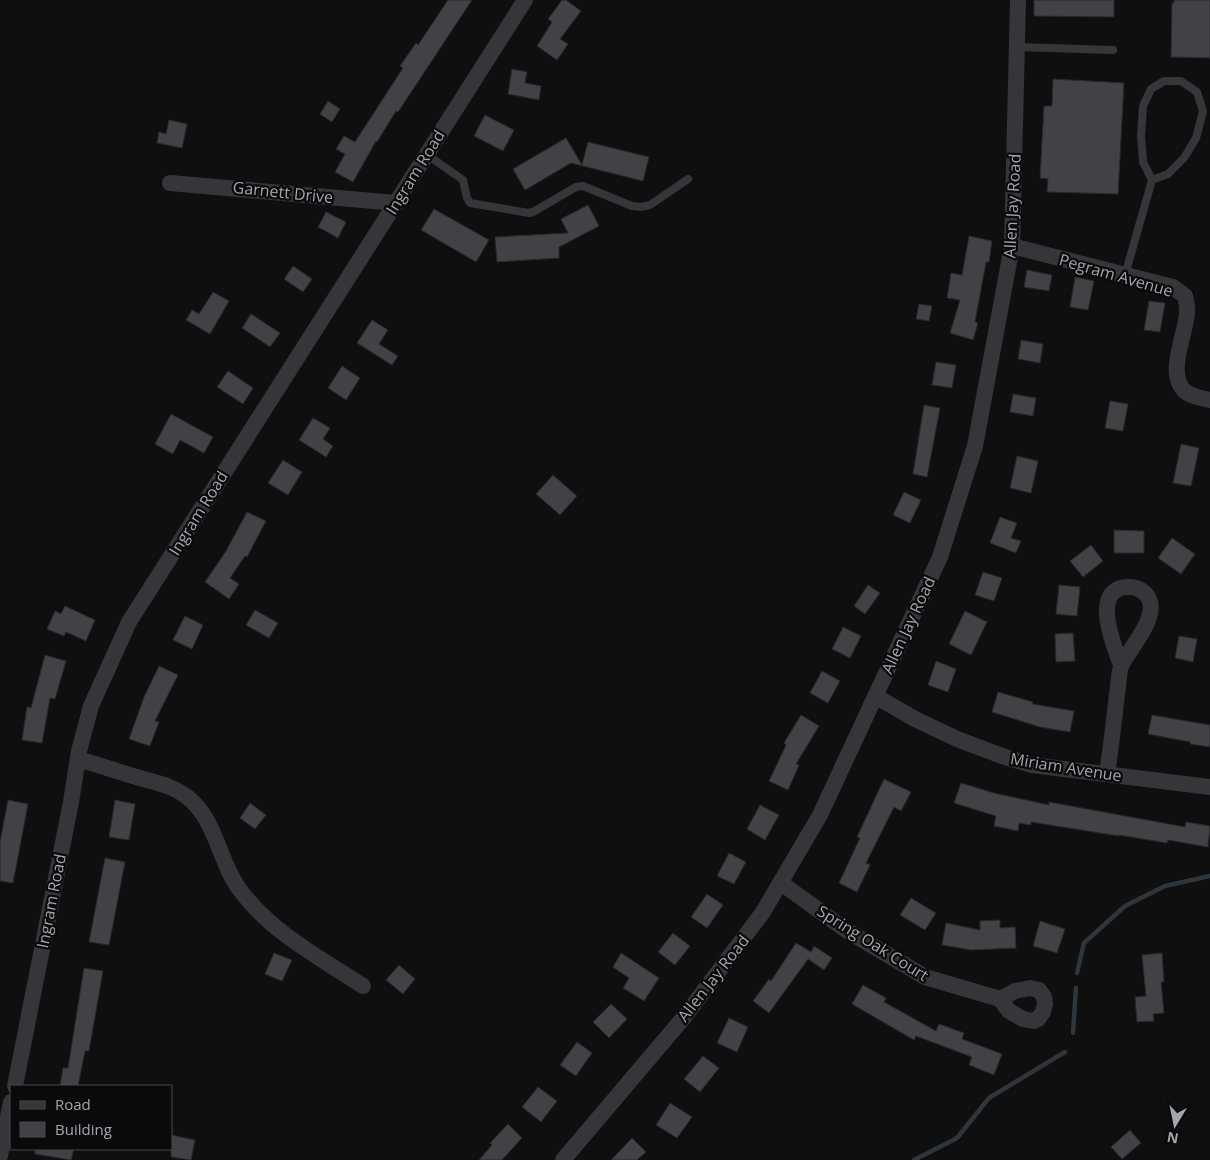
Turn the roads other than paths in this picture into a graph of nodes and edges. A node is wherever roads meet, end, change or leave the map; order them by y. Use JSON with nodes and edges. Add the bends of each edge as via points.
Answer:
{"nodes":[{"id":1,"x":525,"y":0,"type":"edge"},
{"id":2,"x":1018,"y":0,"type":"edge"},
{"id":3,"x":1017,"y":48,"type":"junction"},
{"id":4,"x":1113,"y":50,"type":"dead end"},
{"id":5,"x":426,"y":154,"type":"junction"},
{"id":6,"x":688,"y":179,"type":"dead end"},
{"id":7,"x":1152,"y":180,"type":"junction"},
{"id":8,"x":170,"y":183,"type":"dead end"},
{"id":9,"x":396,"y":203,"type":"junction"},
{"id":10,"x":1012,"y":246,"type":"junction"},
{"id":11,"x":1125,"y":275,"type":"junction"},
{"id":12,"x":1210,"y":400,"type":"edge"},
{"id":13,"x":1121,"y":665,"type":"dead end"},
{"id":14,"x":875,"y":696,"type":"junction"},
{"id":15,"x":78,"y":759,"type":"junction"},
{"id":16,"x":1107,"y":774,"type":"junction"},
{"id":17,"x":1210,"y":787,"type":"edge"},
{"id":18,"x":781,"y":882,"type":"junction"},
{"id":19,"x":363,"y":986,"type":"dead end"},
{"id":20,"x":1000,"y":999,"type":"dead end"},
{"id":21,"x":14,"y":1085,"type":"edge"},
{"id":22,"x":10,"y":1107,"type":"edge"},
{"id":23,"x":0,"y":1152,"type":"edge"},
{"id":24,"x":563,"y":1160,"type":"edge"}],
"edges":[{"from":1,"to":5,"type":"street","name":"Ingram Road"},
{"from":2,"to":3,"type":"street","name":"Allen Jay Road"},
{"from":3,"to":4,"type":"lane"},
{"from":3,"to":10,"type":"street","name":"Allen Jay Road"},
{"from":5,"to":6,"type":"lane","via":[[463,180],[470,203],[529,213],[583,186],[632,206],[650,205]]},
{"from":5,"to":9,"type":"street","name":"Ingram Road"},
{"from":7,"to":7,"type":"lane","via":[[1168,174],[1184,158],[1196,138],[1203,111],[1197,92],[1181,81],[1164,81],[1151,89],[1143,106],[1143,162]]},
{"from":7,"to":11,"type":"lane"},
{"from":8,"to":9,"type":"street","name":"Garnett Drive"},
{"from":9,"to":15,"type":"street","name":"Ingram Road","via":[[129,622],[91,706]]},
{"from":10,"to":11,"type":"street","name":"Pegram Avenue"},
{"from":10,"to":14,"type":"street","name":"Allen Jay Road","via":[[975,446],[965,482],[940,557]]},
{"from":11,"to":12,"type":"street","name":"Pegram Avenue","via":[[1173,287],[1185,296],[1188,311],[1178,360],[1178,380],[1182,390]]},
{"from":13,"to":16,"type":"street"},
{"from":14,"to":16,"type":"street","name":"Miriam Avenue","via":[[915,719],[1002,756],[1032,764]]},
{"from":14,"to":18,"type":"street","name":"Allen Jay Road","via":[[820,815]]},
{"from":15,"to":19,"type":"street","via":[[161,783],[187,797],[208,820],[232,879],[255,909],[284,935]]},
{"from":15,"to":21,"type":"street","name":"Ingram Road"},
{"from":16,"to":17,"type":"street","name":"Miriam Avenue"},
{"from":18,"to":20,"type":"street","name":"Spring Oak Court","via":[[846,930],[925,977]]},
{"from":18,"to":24,"type":"street","name":"Allen Jay Road","via":[[764,912],[690,1009]]},
{"from":22,"to":23,"type":"street"}]}
